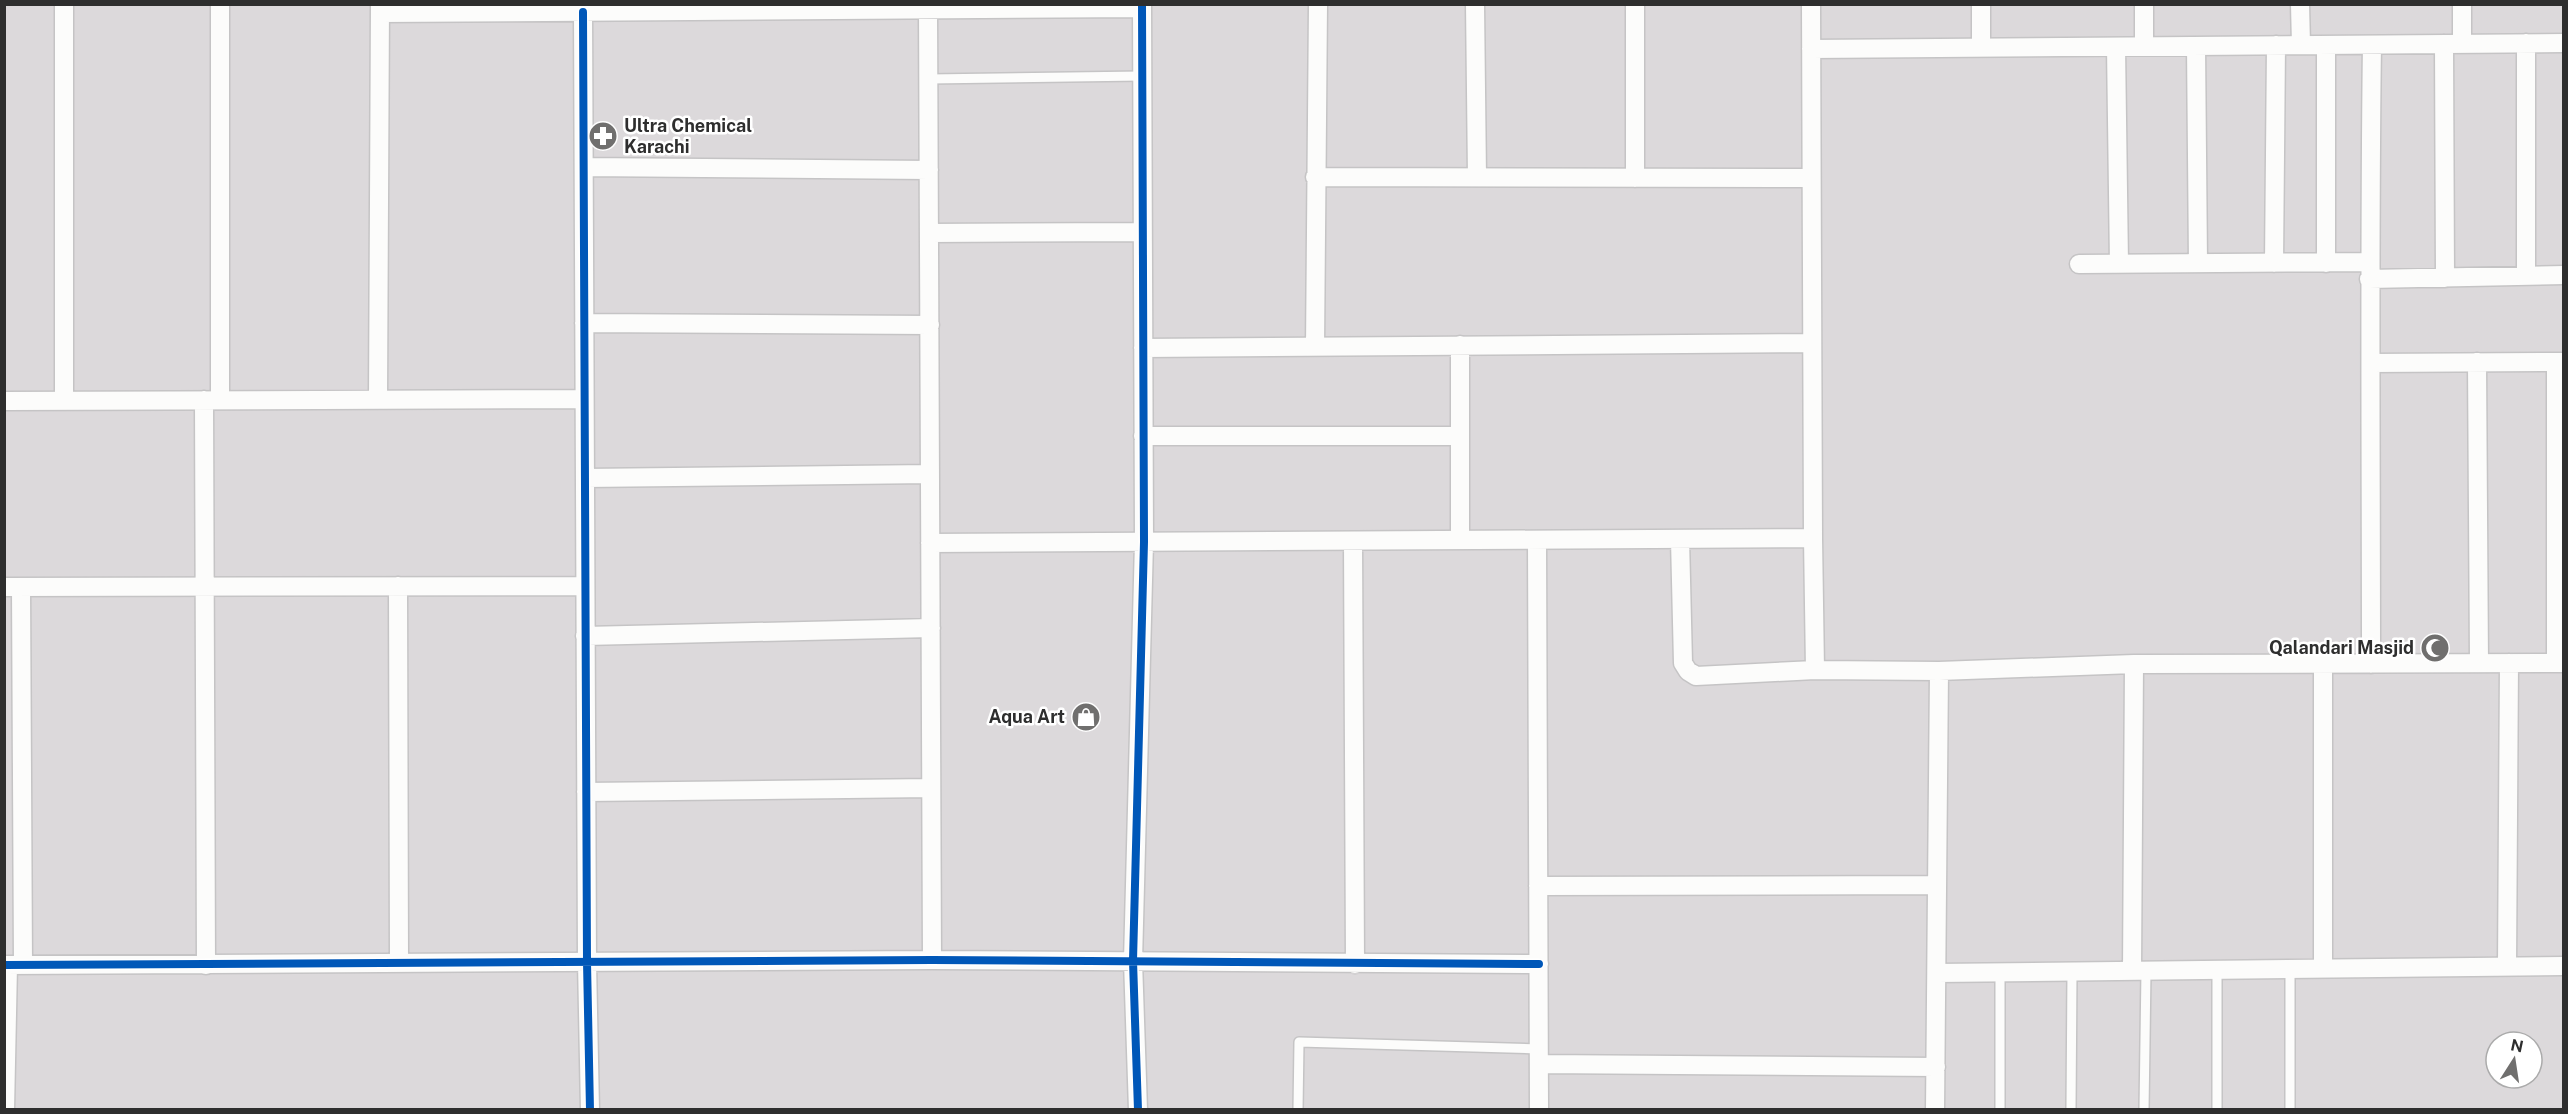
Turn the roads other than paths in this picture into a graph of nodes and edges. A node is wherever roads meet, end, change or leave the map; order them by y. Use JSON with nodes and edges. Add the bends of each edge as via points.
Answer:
{"nodes":[{"id":1,"x":64,"y":4,"type":"edge"},
{"id":2,"x":220,"y":4,"type":"edge"},
{"id":3,"x":1318,"y":4,"type":"edge"},
{"id":4,"x":1475,"y":4,"type":"edge"},
{"id":5,"x":1635,"y":4,"type":"edge"},
{"id":6,"x":1811,"y":4,"type":"edge"},
{"id":7,"x":1981,"y":4,"type":"edge"},
{"id":8,"x":2144,"y":4,"type":"edge"},
{"id":9,"x":2300,"y":4,"type":"edge"},
{"id":10,"x":2462,"y":4,"type":"edge"},
{"id":11,"x":1142,"y":6,"type":"edge"},
{"id":12,"x":758,"y":7,"type":"edge"},
{"id":13,"x":380,"y":9,"type":"edge"},
{"id":14,"x":928,"y":9,"type":"junction"},
{"id":15,"x":583,"y":12,"type":"junction"},
{"id":16,"x":2526,"y":43,"type":"junction"},
{"id":17,"x":2564,"y":43,"type":"edge"},
{"id":18,"x":2453,"y":44,"type":"junction"},
{"id":19,"x":2276,"y":45,"type":"junction"},
{"id":20,"x":2301,"y":45,"type":"junction"},
{"id":21,"x":2326,"y":45,"type":"junction"},
{"id":22,"x":2372,"y":45,"type":"junction"},
{"id":23,"x":2144,"y":46,"type":"junction"},
{"id":24,"x":2196,"y":46,"type":"junction"},
{"id":25,"x":1981,"y":47,"type":"junction"},
{"id":26,"x":2116,"y":47,"type":"junction"},
{"id":27,"x":1810,"y":49,"type":"junction"},
{"id":28,"x":1142,"y":76,"type":"junction"},
{"id":29,"x":929,"y":79,"type":"junction"},
{"id":30,"x":584,"y":167,"type":"junction"},
{"id":31,"x":929,"y":170,"type":"junction"},
{"id":32,"x":1315,"y":177,"type":"junction"},
{"id":33,"x":1477,"y":177,"type":"junction"},
{"id":34,"x":1635,"y":178,"type":"junction"},
{"id":35,"x":1810,"y":178,"type":"junction"},
{"id":36,"x":1142,"y":232,"type":"junction"},
{"id":37,"x":929,"y":233,"type":"junction"},
{"id":38,"x":2198,"y":263,"type":"junction"},
{"id":39,"x":2274,"y":263,"type":"junction"},
{"id":40,"x":2326,"y":263,"type":"junction"},
{"id":41,"x":2079,"y":264,"type":"dead end"},
{"id":42,"x":2119,"y":264,"type":"junction"},
{"id":43,"x":2369,"y":271,"type":"junction"},
{"id":44,"x":2564,"y":275,"type":"edge"},
{"id":45,"x":2526,"y":276,"type":"junction"},
{"id":46,"x":2445,"y":278,"type":"junction"},
{"id":47,"x":584,"y":323,"type":"junction"},
{"id":48,"x":930,"y":325,"type":"junction"},
{"id":49,"x":1812,"y":343,"type":"junction"},
{"id":50,"x":1460,"y":345,"type":"junction"},
{"id":51,"x":1315,"y":346,"type":"junction"},
{"id":52,"x":1143,"y":348,"type":"junction"},
{"id":53,"x":2477,"y":362,"type":"junction"},
{"id":54,"x":2560,"y":362,"type":"edge"},
{"id":55,"x":2372,"y":363,"type":"junction"},
{"id":56,"x":378,"y":399,"type":"junction"},
{"id":57,"x":585,"y":399,"type":"junction"},
{"id":58,"x":212,"y":400,"type":"junction"},
{"id":59,"x":4,"y":401,"type":"edge"},
{"id":60,"x":64,"y":401,"type":"junction"},
{"id":61,"x":1143,"y":436,"type":"junction"},
{"id":62,"x":1460,"y":436,"type":"junction"},
{"id":63,"x":930,"y":474,"type":"junction"},
{"id":64,"x":585,"y":478,"type":"junction"},
{"id":65,"x":1680,"y":538,"type":"junction"},
{"id":66,"x":1813,"y":538,"type":"junction"},
{"id":67,"x":1460,"y":540,"type":"junction"},
{"id":68,"x":1537,"y":540,"type":"junction"},
{"id":69,"x":1353,"y":541,"type":"junction"},
{"id":70,"x":1144,"y":542,"type":"junction"},
{"id":71,"x":930,"y":543,"type":"junction"},
{"id":72,"x":205,"y":586,"type":"junction"},
{"id":73,"x":398,"y":586,"type":"junction"},
{"id":74,"x":585,"y":586,"type":"junction"},
{"id":75,"x":13,"y":587,"type":"edge"},
{"id":76,"x":931,"y":628,"type":"junction"},
{"id":77,"x":585,"y":636,"type":"junction"},
{"id":78,"x":2479,"y":663,"type":"junction"},
{"id":79,"x":2509,"y":663,"type":"junction"},
{"id":80,"x":2560,"y":663,"type":"edge"},
{"id":81,"x":2134,"y":664,"type":"junction"},
{"id":82,"x":2323,"y":664,"type":"junction"},
{"id":83,"x":2371,"y":664,"type":"junction"},
{"id":84,"x":1815,"y":670,"type":"junction"},
{"id":85,"x":1939,"y":671,"type":"junction"},
{"id":86,"x":931,"y":788,"type":"junction"},
{"id":87,"x":586,"y":792,"type":"junction"},
{"id":88,"x":1937,"y":885,"type":"junction"},
{"id":89,"x":1538,"y":886,"type":"junction"},
{"id":90,"x":932,"y":960,"type":"junction"},
{"id":91,"x":1134,"y":961,"type":"junction"},
{"id":92,"x":587,"y":962,"type":"junction"},
{"id":93,"x":399,"y":963,"type":"junction"},
{"id":94,"x":206,"y":964,"type":"junction"},
{"id":95,"x":1354,"y":964,"type":"junction"},
{"id":96,"x":1539,"y":964,"type":"junction"},
{"id":97,"x":12,"y":965,"type":"edge"},
{"id":98,"x":2564,"y":966,"type":"edge"},
{"id":99,"x":2508,"y":967,"type":"junction"},
{"id":100,"x":2290,"y":969,"type":"junction"},
{"id":101,"x":2323,"y":969,"type":"junction"},
{"id":102,"x":2217,"y":970,"type":"junction"},
{"id":103,"x":2139,"y":971,"type":"junction"},
{"id":104,"x":2072,"y":972,"type":"junction"},
{"id":105,"x":2000,"y":973,"type":"junction"},
{"id":106,"x":1937,"y":974,"type":"junction"},
{"id":107,"x":1539,"y":1057,"type":"junction"},
{"id":108,"x":1936,"y":1067,"type":"junction"},
{"id":109,"x":5,"y":1110,"type":"edge"},
{"id":110,"x":590,"y":1110,"type":"edge"},
{"id":111,"x":1138,"y":1110,"type":"edge"},
{"id":112,"x":1298,"y":1110,"type":"edge"},
{"id":113,"x":1539,"y":1110,"type":"edge"},
{"id":114,"x":1935,"y":1110,"type":"edge"},
{"id":115,"x":2000,"y":1110,"type":"edge"},
{"id":116,"x":2071,"y":1110,"type":"edge"},
{"id":117,"x":2144,"y":1110,"type":"edge"},
{"id":118,"x":2217,"y":1110,"type":"edge"},
{"id":119,"x":2290,"y":1110,"type":"edge"}],
"edges":[{"from":1,"to":60,"type":"street"},
{"from":2,"to":58,"type":"street"},
{"from":3,"to":32,"type":"street"},
{"from":4,"to":33,"type":"street"},
{"from":5,"to":34,"type":"street"},
{"from":6,"to":27,"type":"street"},
{"from":7,"to":25,"type":"street"},
{"from":8,"to":23,"type":"street"},
{"from":9,"to":20,"type":"street"},
{"from":10,"to":18,"type":"street"},
{"from":11,"to":14,"type":"street"},
{"from":11,"to":28,"type":"street"},
{"from":12,"to":14,"type":"street"},
{"from":12,"to":15,"type":"street"},
{"from":13,"to":15,"type":"street"},
{"from":13,"to":56,"type":"street"},
{"from":14,"to":29,"type":"street"},
{"from":15,"to":30,"type":"street"},
{"from":16,"to":17,"type":"street"},
{"from":16,"to":18,"type":"street"},
{"from":16,"to":45,"type":"street"},
{"from":18,"to":22,"type":"street"},
{"from":18,"to":46,"type":"street"},
{"from":19,"to":20,"type":"street"},
{"from":19,"to":24,"type":"street"},
{"from":19,"to":39,"type":"street"},
{"from":20,"to":21,"type":"street"},
{"from":21,"to":22,"type":"street"},
{"from":21,"to":40,"type":"street"},
{"from":22,"to":43,"type":"street"},
{"from":23,"to":24,"type":"street"},
{"from":23,"to":26,"type":"street"},
{"from":24,"to":38,"type":"street"},
{"from":25,"to":26,"type":"street"},
{"from":25,"to":27,"type":"street"},
{"from":26,"to":42,"type":"street"},
{"from":27,"to":35,"type":"street"},
{"from":28,"to":29,"type":"lane"},
{"from":28,"to":36,"type":"street"},
{"from":29,"to":31,"type":"street"},
{"from":30,"to":31,"type":"street"},
{"from":30,"to":47,"type":"street"},
{"from":31,"to":37,"type":"street"},
{"from":32,"to":33,"type":"street"},
{"from":32,"to":51,"type":"street"},
{"from":33,"to":34,"type":"street"},
{"from":34,"to":35,"type":"street"},
{"from":35,"to":49,"type":"street"},
{"from":36,"to":37,"type":"street"},
{"from":36,"to":52,"type":"street"},
{"from":37,"to":48,"type":"street"},
{"from":38,"to":39,"type":"street"},
{"from":38,"to":42,"type":"street"},
{"from":39,"to":40,"type":"street"},
{"from":40,"to":43,"type":"street"},
{"from":41,"to":42,"type":"street"},
{"from":43,"to":46,"type":"street"},
{"from":43,"to":55,"type":"street"},
{"from":44,"to":45,"type":"street"},
{"from":45,"to":46,"type":"street"},
{"from":47,"to":48,"type":"street"},
{"from":47,"to":57,"type":"street"},
{"from":48,"to":63,"type":"street"},
{"from":49,"to":50,"type":"street"},
{"from":49,"to":66,"type":"street"},
{"from":50,"to":51,"type":"street"},
{"from":50,"to":62,"type":"street"},
{"from":51,"to":52,"type":"street"},
{"from":52,"to":61,"type":"street"},
{"from":53,"to":54,"type":"street"},
{"from":53,"to":55,"type":"street"},
{"from":53,"to":78,"type":"street"},
{"from":54,"to":80,"type":"street"},
{"from":55,"to":83,"type":"street"},
{"from":56,"to":57,"type":"street"},
{"from":56,"to":58,"type":"street"},
{"from":57,"to":64,"type":"street"},
{"from":58,"to":60,"type":"street"},
{"from":58,"to":72,"type":"street"},
{"from":59,"to":60,"type":"street"},
{"from":61,"to":62,"type":"street"},
{"from":61,"to":70,"type":"street"},
{"from":62,"to":67,"type":"street"},
{"from":63,"to":64,"type":"street"},
{"from":63,"to":71,"type":"street"},
{"from":64,"to":74,"type":"street"},
{"from":65,"to":66,"type":"street"},
{"from":65,"to":68,"type":"street"},
{"from":65,"to":84,"type":"street","via":[[1683,663],[1688,670],[1696,676]]},
{"from":66,"to":84,"type":"street"},
{"from":67,"to":68,"type":"street"},
{"from":67,"to":69,"type":"street"},
{"from":68,"to":89,"type":"street"},
{"from":69,"to":70,"type":"street"},
{"from":69,"to":95,"type":"street"},
{"from":70,"to":71,"type":"street"},
{"from":70,"to":91,"type":"street"},
{"from":71,"to":76,"type":"street"},
{"from":72,"to":73,"type":"street"},
{"from":72,"to":75,"type":"street"},
{"from":72,"to":94,"type":"street"},
{"from":73,"to":74,"type":"street"},
{"from":73,"to":93,"type":"street"},
{"from":74,"to":77,"type":"street"},
{"from":75,"to":97,"type":"street"},
{"from":76,"to":77,"type":"street"},
{"from":76,"to":86,"type":"street"},
{"from":77,"to":87,"type":"street"},
{"from":78,"to":79,"type":"street"},
{"from":78,"to":83,"type":"street"},
{"from":79,"to":80,"type":"street"},
{"from":79,"to":99,"type":"street"},
{"from":81,"to":82,"type":"street"},
{"from":81,"to":85,"type":"street"},
{"from":81,"to":103,"type":"street"},
{"from":82,"to":83,"type":"street"},
{"from":82,"to":101,"type":"street"},
{"from":84,"to":85,"type":"street"},
{"from":85,"to":88,"type":"street"},
{"from":86,"to":87,"type":"street"},
{"from":86,"to":90,"type":"street"},
{"from":87,"to":92,"type":"street"},
{"from":88,"to":89,"type":"street"},
{"from":88,"to":106,"type":"street"},
{"from":89,"to":96,"type":"street"},
{"from":90,"to":91,"type":"street"},
{"from":90,"to":92,"type":"street"},
{"from":91,"to":95,"type":"street"},
{"from":91,"to":111,"type":"street"},
{"from":92,"to":93,"type":"street"},
{"from":92,"to":110,"type":"street"},
{"from":93,"to":94,"type":"street"},
{"from":94,"to":97,"type":"street"},
{"from":95,"to":96,"type":"street"},
{"from":96,"to":107,"type":"street"},
{"from":97,"to":109,"type":"street"},
{"from":98,"to":99,"type":"street"},
{"from":99,"to":101,"type":"street"},
{"from":100,"to":101,"type":"street"},
{"from":100,"to":102,"type":"street"},
{"from":100,"to":119,"type":"lane"},
{"from":102,"to":103,"type":"street"},
{"from":102,"to":118,"type":"lane"},
{"from":103,"to":104,"type":"street"},
{"from":103,"to":117,"type":"lane"},
{"from":104,"to":105,"type":"street"},
{"from":104,"to":116,"type":"lane"},
{"from":105,"to":106,"type":"street"},
{"from":105,"to":115,"type":"lane"},
{"from":106,"to":108,"type":"street"},
{"from":107,"to":108,"type":"street"},
{"from":107,"to":112,"type":"lane","via":[[1299,1042]]},
{"from":107,"to":113,"type":"street"},
{"from":108,"to":114,"type":"street"}]}
